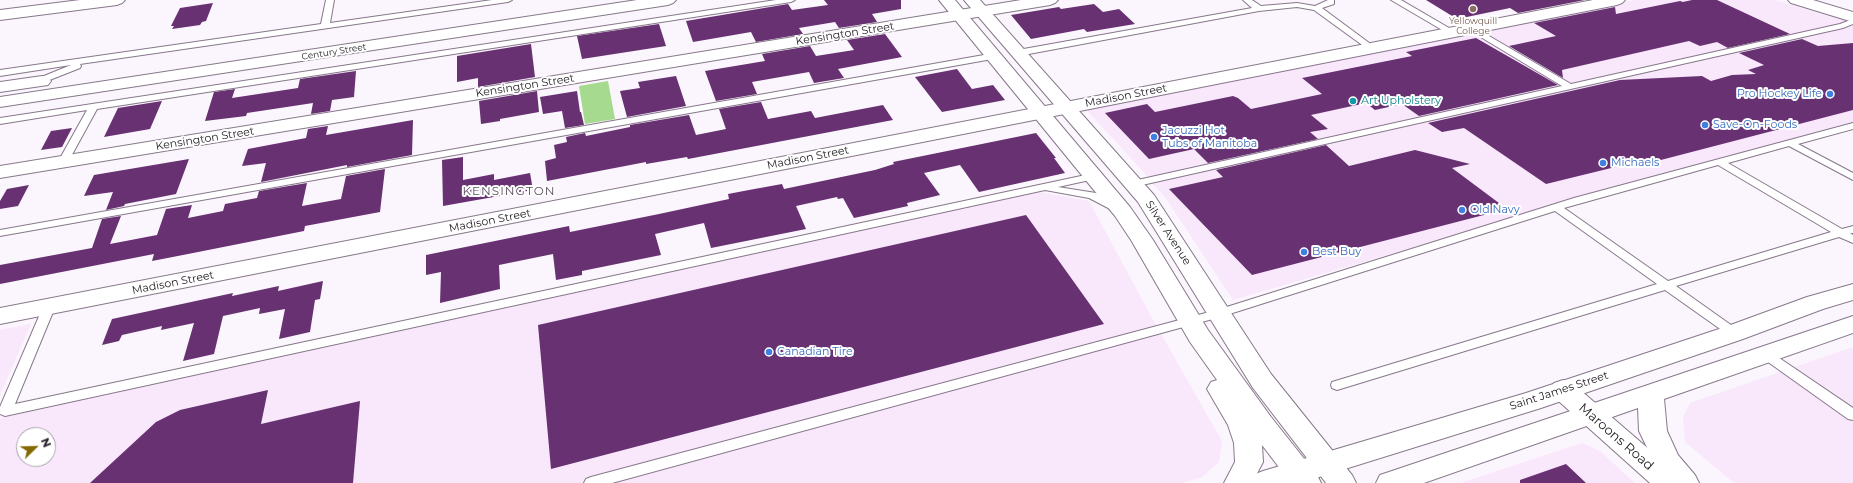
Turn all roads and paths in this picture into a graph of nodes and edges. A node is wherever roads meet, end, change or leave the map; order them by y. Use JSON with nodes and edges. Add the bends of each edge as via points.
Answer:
{"nodes":[{"id":1,"x":117,"y":0,"type":"edge"},
{"id":2,"x":330,"y":0,"type":"edge"},
{"id":3,"x":508,"y":0,"type":"edge"},
{"id":4,"x":592,"y":0,"type":"edge"},
{"id":5,"x":668,"y":0,"type":"edge"},
{"id":6,"x":791,"y":0,"type":"edge"},
{"id":7,"x":947,"y":0,"type":"edge"},
{"id":8,"x":1050,"y":0,"type":"edge"},
{"id":9,"x":1247,"y":0,"type":"edge"},
{"id":10,"x":1395,"y":0,"type":"edge"},
{"id":11,"x":1617,"y":0,"type":"edge"},
{"id":12,"x":1796,"y":0,"type":"edge"},
{"id":13,"x":1830,"y":0,"type":"edge"},
{"id":14,"x":1331,"y":2,"type":"dead end"},
{"id":15,"x":1007,"y":3,"type":"edge"},
{"id":16,"x":977,"y":6,"type":"edge"},
{"id":17,"x":1853,"y":7,"type":"edge"},
{"id":18,"x":1316,"y":8,"type":"junction"},
{"id":19,"x":1259,"y":9,"type":"junction"},
{"id":20,"x":0,"y":15,"type":"edge"},
{"id":21,"x":960,"y":15,"type":"junction"},
{"id":22,"x":1853,"y":17,"type":"edge"},
{"id":23,"x":1853,"y":21,"type":"edge"},
{"id":24,"x":325,"y":26,"type":"junction"},
{"id":25,"x":1472,"y":28,"type":"junction"},
{"id":26,"x":1452,"y":32,"type":"junction"},
{"id":27,"x":1372,"y":48,"type":"junction"},
{"id":28,"x":1018,"y":53,"type":"junction"},
{"id":29,"x":995,"y":56,"type":"junction"},
{"id":30,"x":99,"y":58,"type":"junction"},
{"id":31,"x":37,"y":82,"type":"junction"},
{"id":32,"x":1570,"y":87,"type":"junction"},
{"id":33,"x":0,"y":91,"type":"edge"},
{"id":34,"x":94,"y":106,"type":"junction"},
{"id":35,"x":1066,"y":108,"type":"junction"},
{"id":36,"x":1042,"y":113,"type":"junction"},
{"id":37,"x":0,"y":121,"type":"edge"},
{"id":38,"x":1853,"y":126,"type":"edge"},
{"id":39,"x":1790,"y":143,"type":"junction"},
{"id":40,"x":64,"y":162,"type":"junction"},
{"id":41,"x":1721,"y":163,"type":"junction"},
{"id":42,"x":0,"y":172,"type":"edge"},
{"id":43,"x":1095,"y":176,"type":"junction"},
{"id":44,"x":1853,"y":177,"type":"edge"},
{"id":45,"x":1133,"y":184,"type":"junction"},
{"id":46,"x":1036,"y":188,"type":"junction"},
{"id":47,"x":1556,"y":207,"type":"junction"},
{"id":48,"x":1123,"y":212,"type":"junction"},
{"id":49,"x":1853,"y":229,"type":"edge"},
{"id":50,"x":0,"y":232,"type":"edge"},
{"id":51,"x":1841,"y":233,"type":"junction"},
{"id":52,"x":1853,"y":240,"type":"edge"},
{"id":53,"x":1667,"y":285,"type":"junction"},
{"id":54,"x":1853,"y":292,"type":"edge"},
{"id":55,"x":49,"y":307,"type":"junction"},
{"id":56,"x":1220,"y":312,"type":"junction"},
{"id":57,"x":0,"y":316,"type":"edge"},
{"id":58,"x":1853,"y":324,"type":"edge"},
{"id":59,"x":1195,"y":328,"type":"junction"},
{"id":60,"x":1734,"y":333,"type":"junction"},
{"id":61,"x":1766,"y":354,"type":"junction"},
{"id":62,"x":1337,"y":385,"type":"dead end"},
{"id":63,"x":1563,"y":390,"type":"junction"},
{"id":64,"x":1650,"y":393,"type":"junction"},
{"id":65,"x":1589,"y":414,"type":"junction"},
{"id":66,"x":1853,"y":415,"type":"edge"},
{"id":67,"x":1334,"y":473,"type":"edge"},
{"id":68,"x":1303,"y":477,"type":"edge"},
{"id":69,"x":591,"y":483,"type":"edge"},
{"id":70,"x":1238,"y":483,"type":"edge"},
{"id":71,"x":1263,"y":483,"type":"edge"},
{"id":72,"x":1390,"y":483,"type":"edge"},
{"id":73,"x":1669,"y":483,"type":"edge"},
{"id":74,"x":1685,"y":483,"type":"edge"}],
"edges":[{"from":1,"to":20,"type":"street"},
{"from":2,"to":24,"type":"lane"},
{"from":3,"to":24,"type":"lane"},
{"from":4,"to":31,"type":"street","name":"Century Street"},
{"from":5,"to":33,"type":"street","name":"Century Street"},
{"from":6,"to":34,"type":"lane"},
{"from":7,"to":21,"type":"street"},
{"from":8,"to":15,"type":"street","name":"Kensington Street"},
{"from":9,"to":19,"type":"lane"},
{"from":10,"to":26,"type":"lane"},
{"from":11,"to":25,"type":"street","name":"Madison Street"},
{"from":12,"to":22,"type":"street"},
{"from":13,"to":17,"type":"street"},
{"from":14,"to":18,"type":"lane"},
{"from":15,"to":16,"type":"street","name":"Kensington Street"},
{"from":16,"to":21,"type":"street","name":"Kensington Street"},
{"from":16,"to":28,"type":"street","name":"Silver Avenue"},
{"from":18,"to":19,"type":"lane","via":[[1297,5]]},
{"from":18,"to":27,"type":"lane"},
{"from":19,"to":28,"type":"lane"},
{"from":21,"to":29,"type":"street"},
{"from":21,"to":40,"type":"street","name":"Kensington Street"},
{"from":23,"to":32,"type":"lane","via":[[1843,26]]},
{"from":24,"to":30,"type":"lane"},
{"from":25,"to":26,"type":"street","name":"Madison Street"},
{"from":25,"to":32,"type":"lane"},
{"from":26,"to":27,"type":"street","name":"Madison Street"},
{"from":27,"to":35,"type":"street","name":"Madison Street"},
{"from":28,"to":35,"type":"street","name":"Silver Avenue"},
{"from":29,"to":36,"type":"street"},
{"from":29,"to":50,"type":"lane"},
{"from":30,"to":31,"type":"lane"},
{"from":30,"to":33,"type":"lane"},
{"from":31,"to":33,"type":"street","name":"Century Street"},
{"from":32,"to":45,"type":"lane"},
{"from":34,"to":37,"type":"lane"},
{"from":34,"to":40,"type":"lane"},
{"from":35,"to":36,"type":"street","name":"Madison Street"},
{"from":35,"to":45,"type":"street","name":"Silver Avenue"},
{"from":36,"to":43,"type":"street"},
{"from":36,"to":55,"type":"street","name":"Madison Street"},
{"from":38,"to":39,"type":"lane"},
{"from":39,"to":41,"type":"lane"},
{"from":39,"to":44,"type":"lane"},
{"from":40,"to":42,"type":"street","name":"Kensington Street"},
{"from":41,"to":47,"type":"lane"},
{"from":41,"to":51,"type":"lane"},
{"from":43,"to":46,"type":"lane"},
{"from":43,"to":48,"type":"street"},
{"from":45,"to":56,"type":"street","name":"Silver Avenue","via":[[1147,199]]},
{"from":46,"to":48,"type":"lane","via":[[1092,195]]},
{"from":46,"to":55,"type":"lane","via":[[5,411]]},
{"from":47,"to":53,"type":"lane"},
{"from":47,"to":56,"type":"lane"},
{"from":48,"to":59,"type":"street"},
{"from":49,"to":51,"type":"lane"},
{"from":51,"to":52,"type":"lane"},
{"from":51,"to":53,"type":"lane"},
{"from":53,"to":60,"type":"lane"},
{"from":53,"to":62,"type":"lane"},
{"from":54,"to":60,"type":"street","name":"Saint James Street"},
{"from":55,"to":57,"type":"street","name":"Madison Street"},
{"from":56,"to":59,"type":"lane"},
{"from":56,"to":67,"type":"street","name":"Silver Avenue","via":[[1262,381]]},
{"from":58,"to":61,"type":"street"},
{"from":59,"to":68,"type":"street","via":[[1261,424]]},
{"from":59,"to":69,"type":"lane","via":[[939,390]]},
{"from":59,"to":70,"type":"street","via":[[1211,376],[1241,423],[1247,438],[1249,462]]},
{"from":60,"to":63,"type":"street","name":"Saint James Street"},
{"from":61,"to":64,"type":"street"},
{"from":61,"to":66,"type":"lane"},
{"from":63,"to":65,"type":"street","name":"Maroons Road"},
{"from":63,"to":67,"type":"street","name":"Saint James Street"},
{"from":64,"to":65,"type":"street"},
{"from":64,"to":74,"type":"street","via":[[1653,431],[1668,462]]},
{"from":65,"to":72,"type":"street"},
{"from":65,"to":73,"type":"street","name":"Maroons Road"},
{"from":67,"to":68,"type":"street","name":"Saint James Street"},
{"from":68,"to":71,"type":"street","name":"Saint James Street"}]}
